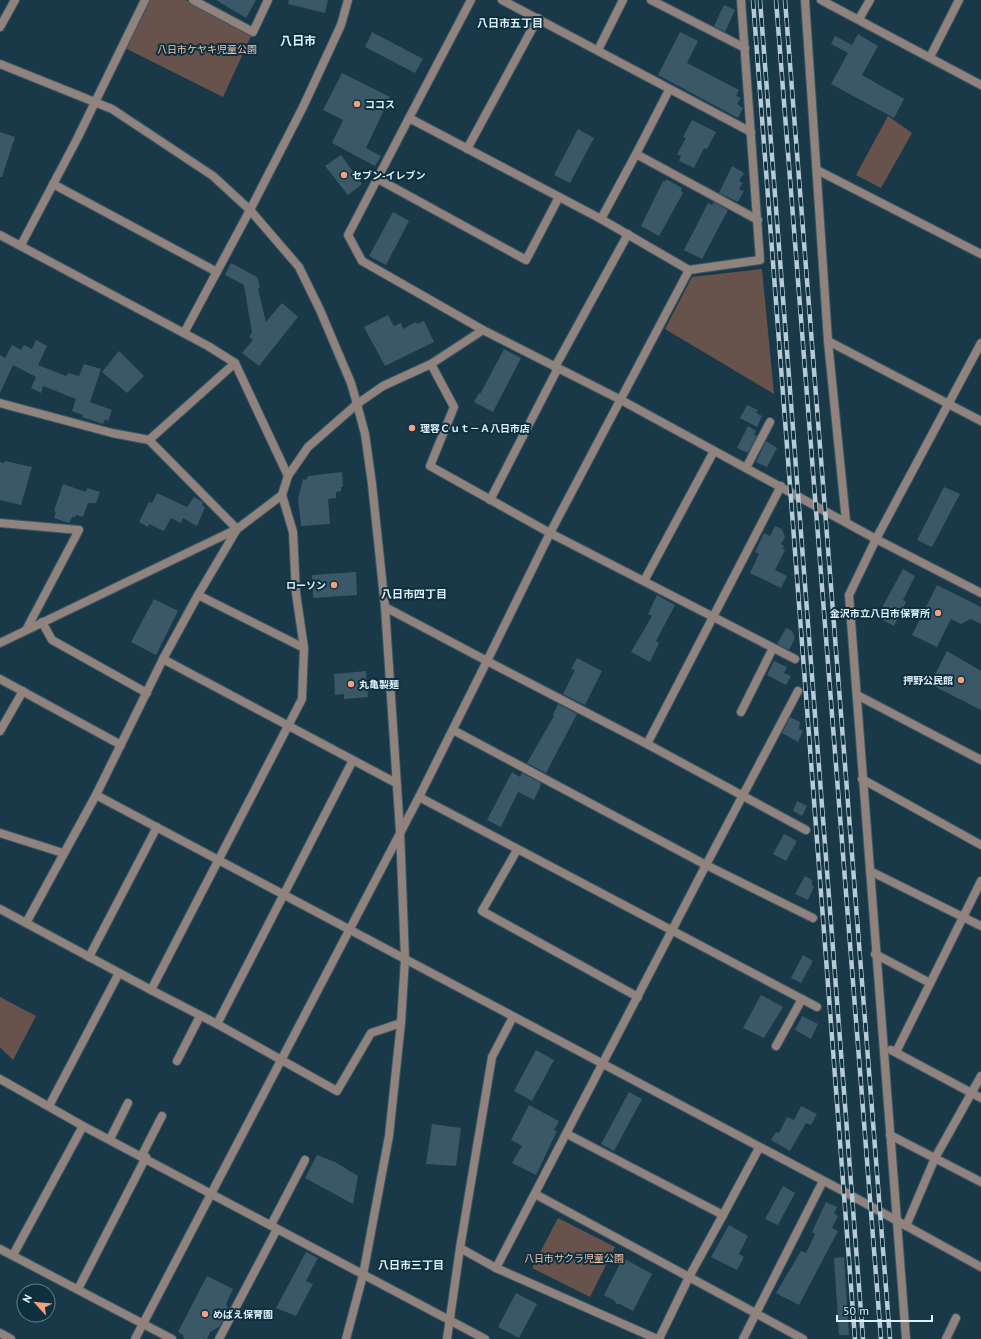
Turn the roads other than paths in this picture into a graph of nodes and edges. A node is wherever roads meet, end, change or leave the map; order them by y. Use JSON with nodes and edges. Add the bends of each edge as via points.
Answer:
{"nodes":[{"id":1,"x":15,"y":0,"type":"edge"},
{"id":2,"x":145,"y":0,"type":"edge"},
{"id":3,"x":193,"y":0,"type":"edge"},
{"id":4,"x":268,"y":0,"type":"edge"},
{"id":5,"x":348,"y":0,"type":"edge"},
{"id":6,"x":471,"y":0,"type":"edge"},
{"id":7,"x":502,"y":0,"type":"edge"},
{"id":8,"x":623,"y":0,"type":"edge"},
{"id":9,"x":651,"y":0,"type":"edge"},
{"id":10,"x":741,"y":0,"type":"edge"},
{"id":11,"x":805,"y":0,"type":"edge"},
{"id":12,"x":821,"y":0,"type":"edge"},
{"id":13,"x":870,"y":0,"type":"edge"},
{"id":14,"x":959,"y":0,"type":"edge"},
{"id":15,"x":538,"y":18,"type":"junction"},
{"id":16,"x":859,"y":19,"type":"junction"},
{"id":17,"x":0,"y":27,"type":"edge"},
{"id":18,"x":745,"y":48,"type":"junction"},
{"id":19,"x":598,"y":50,"type":"junction"},
{"id":20,"x":930,"y":57,"type":"junction"},
{"id":21,"x":0,"y":64,"type":"edge"},
{"id":22,"x":981,"y":85,"type":"edge"},
{"id":23,"x":669,"y":90,"type":"junction"},
{"id":24,"x":95,"y":101,"type":"junction"},
{"id":25,"x":409,"y":118,"type":"junction"},
{"id":26,"x":751,"y":132,"type":"junction"},
{"id":27,"x":467,"y":149,"type":"junction"},
{"id":28,"x":636,"y":154,"type":"junction"},
{"id":29,"x":817,"y":170,"type":"junction"},
{"id":30,"x":378,"y":179,"type":"junction"},
{"id":31,"x":53,"y":184,"type":"junction"},
{"id":32,"x":559,"y":197,"type":"junction"},
{"id":33,"x":250,"y":210,"type":"junction"},
{"id":34,"x":601,"y":219,"type":"junction"},
{"id":35,"x":758,"y":220,"type":"junction"},
{"id":36,"x":628,"y":234,"type":"junction"},
{"id":37,"x":0,"y":235,"type":"edge"},
{"id":38,"x":21,"y":245,"type":"junction"},
{"id":39,"x":981,"y":254,"type":"edge"},
{"id":40,"x":689,"y":270,"type":"junction"},
{"id":41,"x":217,"y":272,"type":"junction"},
{"id":42,"x":483,"y":330,"type":"junction"},
{"id":43,"x":184,"y":333,"type":"junction"},
{"id":44,"x":828,"y":341,"type":"junction"},
{"id":45,"x":981,"y":343,"type":"edge"},
{"id":46,"x":235,"y":363,"type":"junction"},
{"id":47,"x":431,"y":364,"type":"junction"},
{"id":48,"x":557,"y":367,"type":"junction"},
{"id":49,"x":621,"y":400,"type":"junction"},
{"id":50,"x":0,"y":403,"type":"edge"},
{"id":51,"x":357,"y":404,"type":"junction"},
{"id":52,"x":948,"y":404,"type":"junction"},
{"id":53,"x":981,"y":421,"type":"edge"},
{"id":54,"x":770,"y":422,"type":"dead end"},
{"id":55,"x":149,"y":440,"type":"junction"},
{"id":56,"x":714,"y":451,"type":"junction"},
{"id":57,"x":746,"y":468,"type":"junction"},
{"id":58,"x":288,"y":476,"type":"junction"},
{"id":59,"x":781,"y":486,"type":"junction"},
{"id":60,"x":282,"y":495,"type":"junction"},
{"id":61,"x":490,"y":500,"type":"junction"},
{"id":62,"x":846,"y":521,"type":"junction"},
{"id":63,"x":0,"y":523,"type":"edge"},
{"id":64,"x":237,"y":529,"type":"junction"},
{"id":65,"x":550,"y":533,"type":"junction"},
{"id":66,"x":876,"y":539,"type":"junction"},
{"id":67,"x":644,"y":582,"type":"junction"},
{"id":68,"x":981,"y":593,"type":"edge"},
{"id":69,"x":198,"y":595,"type":"junction"},
{"id":70,"x":385,"y":607,"type":"junction"},
{"id":71,"x":713,"y":617,"type":"junction"},
{"id":72,"x":42,"y":622,"type":"junction"},
{"id":73,"x":26,"y":630,"type":"junction"},
{"id":74,"x":0,"y":643,"type":"edge"},
{"id":75,"x":304,"y":648,"type":"junction"},
{"id":76,"x":773,"y":648,"type":"junction"},
{"id":77,"x":163,"y":659,"type":"junction"},
{"id":78,"x":795,"y":659,"type":"dead end"},
{"id":79,"x":487,"y":661,"type":"junction"},
{"id":80,"x":0,"y":679,"type":"edge"},
{"id":81,"x":23,"y":691,"type":"junction"},
{"id":82,"x":798,"y":691,"type":"dead end"},
{"id":83,"x":147,"y":693,"type":"junction"},
{"id":84,"x":857,"y":695,"type":"junction"},
{"id":85,"x":741,"y":712,"type":"dead end"},
{"id":86,"x":288,"y":725,"type":"junction"},
{"id":87,"x":453,"y":730,"type":"junction"},
{"id":88,"x":0,"y":731,"type":"edge"},
{"id":89,"x":647,"y":744,"type":"junction"},
{"id":90,"x":121,"y":745,"type":"junction"},
{"id":91,"x":353,"y":760,"type":"junction"},
{"id":92,"x":981,"y":760,"type":"edge"},
{"id":93,"x":862,"y":779,"type":"junction"},
{"id":94,"x":396,"y":783,"type":"junction"},
{"id":95,"x":96,"y":795,"type":"junction"},
{"id":96,"x":418,"y":796,"type":"junction"},
{"id":97,"x":742,"y":796,"type":"junction"},
{"id":98,"x":157,"y":827,"type":"junction"},
{"id":99,"x":806,"y":830,"type":"dead end"},
{"id":100,"x":400,"y":831,"type":"junction"},
{"id":101,"x":0,"y":833,"type":"edge"},
{"id":102,"x":981,"y":845,"type":"edge"},
{"id":103,"x":517,"y":850,"type":"junction"},
{"id":104,"x":63,"y":853,"type":"junction"},
{"id":105,"x":218,"y":859,"type":"junction"},
{"id":106,"x":706,"y":865,"type":"junction"},
{"id":107,"x":870,"y":871,"type":"junction"},
{"id":108,"x":981,"y":881,"type":"edge"},
{"id":109,"x":284,"y":894,"type":"junction"},
{"id":110,"x":0,"y":909,"type":"edge"},
{"id":111,"x":963,"y":916,"type":"junction"},
{"id":112,"x":813,"y":918,"type":"dead end"},
{"id":113,"x":26,"y":923,"type":"junction"},
{"id":114,"x":981,"y":926,"type":"edge"},
{"id":115,"x":350,"y":929,"type":"junction"},
{"id":116,"x":671,"y":930,"type":"junction"},
{"id":117,"x":875,"y":954,"type":"junction"},
{"id":118,"x":89,"y":957,"type":"junction"},
{"id":119,"x":405,"y":959,"type":"junction"},
{"id":120,"x":119,"y":973,"type":"junction"},
{"id":121,"x":930,"y":983,"type":"junction"},
{"id":122,"x":151,"y":990,"type":"junction"},
{"id":123,"x":638,"y":997,"type":"junction"},
{"id":124,"x":802,"y":999,"type":"junction"},
{"id":125,"x":817,"y":1007,"type":"dead end"},
{"id":126,"x":200,"y":1016,"type":"junction"},
{"id":127,"x":513,"y":1016,"type":"junction"},
{"id":128,"x":401,"y":1023,"type":"junction"},
{"id":129,"x":217,"y":1024,"type":"junction"},
{"id":130,"x":776,"y":1046,"type":"dead end"},
{"id":131,"x":883,"y":1048,"type":"junction"},
{"id":132,"x":896,"y":1052,"type":"junction"},
{"id":133,"x":281,"y":1059,"type":"junction"},
{"id":134,"x":177,"y":1061,"type":"dead end"},
{"id":135,"x":603,"y":1064,"type":"junction"},
{"id":136,"x":981,"y":1076,"type":"edge"},
{"id":137,"x":0,"y":1079,"type":"edge"},
{"id":138,"x":972,"y":1093,"type":"junction"},
{"id":139,"x":981,"y":1098,"type":"edge"},
{"id":140,"x":128,"y":1103,"type":"dead end"},
{"id":141,"x":50,"y":1106,"type":"junction"},
{"id":142,"x":162,"y":1116,"type":"dead end"},
{"id":143,"x":83,"y":1126,"type":"junction"},
{"id":144,"x":567,"y":1134,"type":"junction"},
{"id":145,"x":890,"y":1135,"type":"junction"},
{"id":146,"x":110,"y":1139,"type":"junction"},
{"id":147,"x":759,"y":1148,"type":"junction"},
{"id":148,"x":144,"y":1156,"type":"junction"},
{"id":149,"x":935,"y":1158,"type":"junction"},
{"id":150,"x":305,"y":1160,"type":"dead end"},
{"id":151,"x":823,"y":1181,"type":"junction"},
{"id":152,"x":981,"y":1182,"type":"edge"},
{"id":153,"x":211,"y":1192,"type":"junction"},
{"id":154,"x":535,"y":1194,"type":"junction"},
{"id":155,"x":723,"y":1215,"type":"junction"},
{"id":156,"x":896,"y":1221,"type":"junction"},
{"id":157,"x":906,"y":1226,"type":"junction"},
{"id":158,"x":274,"y":1227,"type":"junction"},
{"id":159,"x":460,"y":1248,"type":"junction"},
{"id":160,"x":0,"y":1249,"type":"edge"},
{"id":161,"x":13,"y":1255,"type":"junction"},
{"id":162,"x":981,"y":1267,"type":"edge"},
{"id":163,"x":496,"y":1268,"type":"junction"},
{"id":164,"x":363,"y":1274,"type":"junction"},
{"id":165,"x":689,"y":1277,"type":"junction"},
{"id":166,"x":78,"y":1289,"type":"junction"},
{"id":167,"x":756,"y":1314,"type":"junction"},
{"id":168,"x":956,"y":1318,"type":"dead end"},
{"id":169,"x":450,"y":1320,"type":"junction"},
{"id":170,"x":143,"y":1323,"type":"junction"},
{"id":171,"x":0,"y":1333,"type":"edge"},
{"id":172,"x":11,"y":1339,"type":"edge"},
{"id":173,"x":135,"y":1339,"type":"edge"},
{"id":174,"x":172,"y":1339,"type":"edge"},
{"id":175,"x":219,"y":1339,"type":"edge"},
{"id":176,"x":346,"y":1339,"type":"edge"},
{"id":177,"x":447,"y":1339,"type":"edge"},
{"id":178,"x":485,"y":1339,"type":"edge"},
{"id":179,"x":658,"y":1339,"type":"edge"},
{"id":180,"x":743,"y":1339,"type":"edge"},
{"id":181,"x":803,"y":1339,"type":"edge"},
{"id":182,"x":906,"y":1339,"type":"edge"},
{"id":183,"x":946,"y":1339,"type":"edge"}],
"edges":[{"from":1,"to":17,"type":"street"},
{"from":2,"to":24,"type":"street"},
{"from":3,"to":4,"type":"street","via":[[253,32]]},
{"from":5,"to":33,"type":"street","via":[[341,25],[303,107]]},
{"from":6,"to":25,"type":"street"},
{"from":7,"to":15,"type":"street"},
{"from":8,"to":19,"type":"street"},
{"from":9,"to":18,"type":"street"},
{"from":10,"to":18,"type":"street"},
{"from":11,"to":29,"type":"street"},
{"from":12,"to":16,"type":"street"},
{"from":13,"to":16,"type":"street"},
{"from":14,"to":20,"type":"street"},
{"from":15,"to":19,"type":"street"},
{"from":15,"to":27,"type":"street"},
{"from":16,"to":20,"type":"street"},
{"from":18,"to":26,"type":"street"},
{"from":19,"to":23,"type":"street"},
{"from":20,"to":22,"type":"street"},
{"from":21,"to":24,"type":"street"},
{"from":23,"to":26,"type":"street"},
{"from":23,"to":28,"type":"street"},
{"from":24,"to":31,"type":"street"},
{"from":24,"to":33,"type":"street","via":[[137,125],[214,176]]},
{"from":25,"to":27,"type":"street"},
{"from":25,"to":30,"type":"street"},
{"from":26,"to":35,"type":"street"},
{"from":27,"to":32,"type":"street"},
{"from":28,"to":34,"type":"street"},
{"from":28,"to":35,"type":"street"},
{"from":29,"to":39,"type":"street"},
{"from":29,"to":44,"type":"street"},
{"from":30,"to":32,"type":"street","via":[[526,260]]},
{"from":30,"to":42,"type":"street","via":[[348,235],[362,261]]},
{"from":31,"to":38,"type":"street"},
{"from":31,"to":41,"type":"street"},
{"from":32,"to":34,"type":"street"},
{"from":33,"to":41,"type":"street"},
{"from":33,"to":51,"type":"street","via":[[299,267],[351,383]]},
{"from":34,"to":36,"type":"street"},
{"from":35,"to":40,"type":"street","via":[[760,260]]},
{"from":36,"to":40,"type":"street"},
{"from":36,"to":48,"type":"street"},
{"from":37,"to":38,"type":"street"},
{"from":38,"to":43,"type":"street"},
{"from":40,"to":49,"type":"street"},
{"from":41,"to":43,"type":"street"},
{"from":42,"to":47,"type":"street"},
{"from":42,"to":48,"type":"street"},
{"from":43,"to":46,"type":"street"},
{"from":44,"to":52,"type":"street"},
{"from":44,"to":62,"type":"street"},
{"from":45,"to":52,"type":"street"},
{"from":46,"to":55,"type":"street"},
{"from":46,"to":58,"type":"street"},
{"from":47,"to":51,"type":"street","via":[[383,386]]},
{"from":47,"to":61,"type":"street","via":[[454,407],[430,466]]},
{"from":48,"to":49,"type":"street"},
{"from":48,"to":61,"type":"street"},
{"from":49,"to":56,"type":"street"},
{"from":49,"to":65,"type":"street"},
{"from":50,"to":55,"type":"street","via":[[112,434]]},
{"from":51,"to":58,"type":"street","via":[[308,447]]},
{"from":51,"to":70,"type":"street","via":[[365,434],[372,484]]},
{"from":52,"to":53,"type":"street"},
{"from":52,"to":66,"type":"street"},
{"from":54,"to":57,"type":"street"},
{"from":55,"to":64,"type":"street"},
{"from":56,"to":57,"type":"street"},
{"from":56,"to":67,"type":"street"},
{"from":57,"to":59,"type":"street"},
{"from":58,"to":60,"type":"street"},
{"from":59,"to":62,"type":"street"},
{"from":59,"to":71,"type":"street"},
{"from":60,"to":64,"type":"street"},
{"from":60,"to":75,"type":"street","via":[[293,532],[296,593]]},
{"from":61,"to":65,"type":"street"},
{"from":62,"to":66,"type":"street"},
{"from":63,"to":73,"type":"street","via":[[79,530]]},
{"from":64,"to":69,"type":"street"},
{"from":64,"to":72,"type":"street"},
{"from":65,"to":67,"type":"street"},
{"from":65,"to":79,"type":"street"},
{"from":66,"to":68,"type":"street"},
{"from":66,"to":84,"type":"street","via":[[848,595]]},
{"from":67,"to":71,"type":"street"},
{"from":69,"to":75,"type":"street"},
{"from":69,"to":77,"type":"street"},
{"from":70,"to":79,"type":"street"},
{"from":70,"to":94,"type":"street"},
{"from":71,"to":76,"type":"street"},
{"from":71,"to":89,"type":"street"},
{"from":72,"to":73,"type":"street"},
{"from":72,"to":83,"type":"street","via":[[52,640]]},
{"from":73,"to":74,"type":"street"},
{"from":75,"to":86,"type":"street","via":[[302,699]]},
{"from":76,"to":78,"type":"street"},
{"from":76,"to":85,"type":"street"},
{"from":77,"to":83,"type":"street"},
{"from":77,"to":86,"type":"street"},
{"from":79,"to":87,"type":"street"},
{"from":79,"to":89,"type":"street"},
{"from":80,"to":81,"type":"street"},
{"from":81,"to":88,"type":"street"},
{"from":81,"to":90,"type":"street"},
{"from":82,"to":97,"type":"street"},
{"from":83,"to":90,"type":"street"},
{"from":84,"to":92,"type":"street"},
{"from":84,"to":93,"type":"street"},
{"from":86,"to":91,"type":"street"},
{"from":86,"to":105,"type":"street"},
{"from":87,"to":96,"type":"street"},
{"from":87,"to":106,"type":"street"},
{"from":89,"to":97,"type":"street"},
{"from":90,"to":95,"type":"street"},
{"from":91,"to":94,"type":"street"},
{"from":91,"to":109,"type":"street"},
{"from":93,"to":102,"type":"street"},
{"from":93,"to":107,"type":"street"},
{"from":94,"to":100,"type":"street"},
{"from":95,"to":98,"type":"street"},
{"from":95,"to":104,"type":"street"},
{"from":96,"to":100,"type":"street"},
{"from":96,"to":103,"type":"street"},
{"from":97,"to":99,"type":"street"},
{"from":97,"to":106,"type":"street"},
{"from":98,"to":105,"type":"street"},
{"from":98,"to":118,"type":"street"},
{"from":100,"to":115,"type":"street"},
{"from":100,"to":119,"type":"street"},
{"from":101,"to":104,"type":"street"},
{"from":103,"to":116,"type":"street"},
{"from":103,"to":123,"type":"street","via":[[482,911]]},
{"from":104,"to":113,"type":"street"},
{"from":105,"to":109,"type":"street"},
{"from":105,"to":122,"type":"street"},
{"from":106,"to":112,"type":"street"},
{"from":106,"to":116,"type":"street"},
{"from":107,"to":111,"type":"street"},
{"from":107,"to":117,"type":"street"},
{"from":108,"to":111,"type":"street"},
{"from":109,"to":115,"type":"street"},
{"from":109,"to":129,"type":"street"},
{"from":110,"to":113,"type":"street"},
{"from":111,"to":114,"type":"street"},
{"from":111,"to":121,"type":"street"},
{"from":113,"to":118,"type":"street"},
{"from":115,"to":119,"type":"street"},
{"from":115,"to":133,"type":"street"},
{"from":116,"to":123,"type":"street"},
{"from":116,"to":124,"type":"street"},
{"from":117,"to":121,"type":"street"},
{"from":117,"to":131,"type":"street"},
{"from":118,"to":120,"type":"street"},
{"from":119,"to":127,"type":"street"},
{"from":119,"to":128,"type":"street"},
{"from":120,"to":122,"type":"street"},
{"from":120,"to":141,"type":"street"},
{"from":121,"to":132,"type":"street"},
{"from":122,"to":126,"type":"street"},
{"from":123,"to":135,"type":"street"},
{"from":124,"to":125,"type":"street"},
{"from":124,"to":130,"type":"street"},
{"from":126,"to":129,"type":"street"},
{"from":126,"to":134,"type":"street"},
{"from":127,"to":135,"type":"street"},
{"from":127,"to":159,"type":"street","via":[[492,1057]]},
{"from":128,"to":133,"type":"street","via":[[371,1033],[337,1091]]},
{"from":128,"to":164,"type":"street","via":[[389,1136]]},
{"from":129,"to":133,"type":"street"},
{"from":131,"to":132,"type":"street"},
{"from":131,"to":145,"type":"street"},
{"from":132,"to":138,"type":"street"},
{"from":133,"to":153,"type":"street"},
{"from":135,"to":144,"type":"street"},
{"from":135,"to":147,"type":"street"},
{"from":136,"to":138,"type":"street"},
{"from":137,"to":141,"type":"street"},
{"from":138,"to":139,"type":"street"},
{"from":138,"to":149,"type":"street"},
{"from":140,"to":146,"type":"street"},
{"from":141,"to":143,"type":"street"},
{"from":142,"to":148,"type":"street"},
{"from":143,"to":146,"type":"street"},
{"from":143,"to":161,"type":"street"},
{"from":144,"to":154,"type":"street"},
{"from":144,"to":155,"type":"street"},
{"from":145,"to":149,"type":"street"},
{"from":145,"to":156,"type":"street"},
{"from":146,"to":148,"type":"street"},
{"from":147,"to":151,"type":"street"},
{"from":147,"to":155,"type":"street"},
{"from":148,"to":153,"type":"street"},
{"from":148,"to":166,"type":"street"},
{"from":149,"to":152,"type":"street"},
{"from":149,"to":157,"type":"street"},
{"from":150,"to":158,"type":"street"},
{"from":151,"to":156,"type":"street"},
{"from":151,"to":167,"type":"street"},
{"from":153,"to":158,"type":"street"},
{"from":153,"to":170,"type":"street"},
{"from":154,"to":163,"type":"street"},
{"from":154,"to":165,"type":"street"},
{"from":155,"to":165,"type":"street"},
{"from":156,"to":157,"type":"street"},
{"from":156,"to":182,"type":"street"},
{"from":157,"to":162,"type":"street"},
{"from":158,"to":164,"type":"street"},
{"from":158,"to":175,"type":"street"},
{"from":159,"to":163,"type":"street"},
{"from":159,"to":169,"type":"street"},
{"from":160,"to":161,"type":"street"},
{"from":161,"to":166,"type":"street"},
{"from":163,"to":179,"type":"street"},
{"from":164,"to":169,"type":"street"},
{"from":164,"to":176,"type":"street"},
{"from":165,"to":167,"type":"street"},
{"from":165,"to":179,"type":"street"},
{"from":166,"to":170,"type":"street"},
{"from":167,"to":180,"type":"street"},
{"from":167,"to":181,"type":"street"},
{"from":168,"to":183,"type":"street"},
{"from":169,"to":177,"type":"street"},
{"from":169,"to":178,"type":"street"},
{"from":170,"to":173,"type":"street"},
{"from":170,"to":174,"type":"street"},
{"from":171,"to":172,"type":"street"}]}
